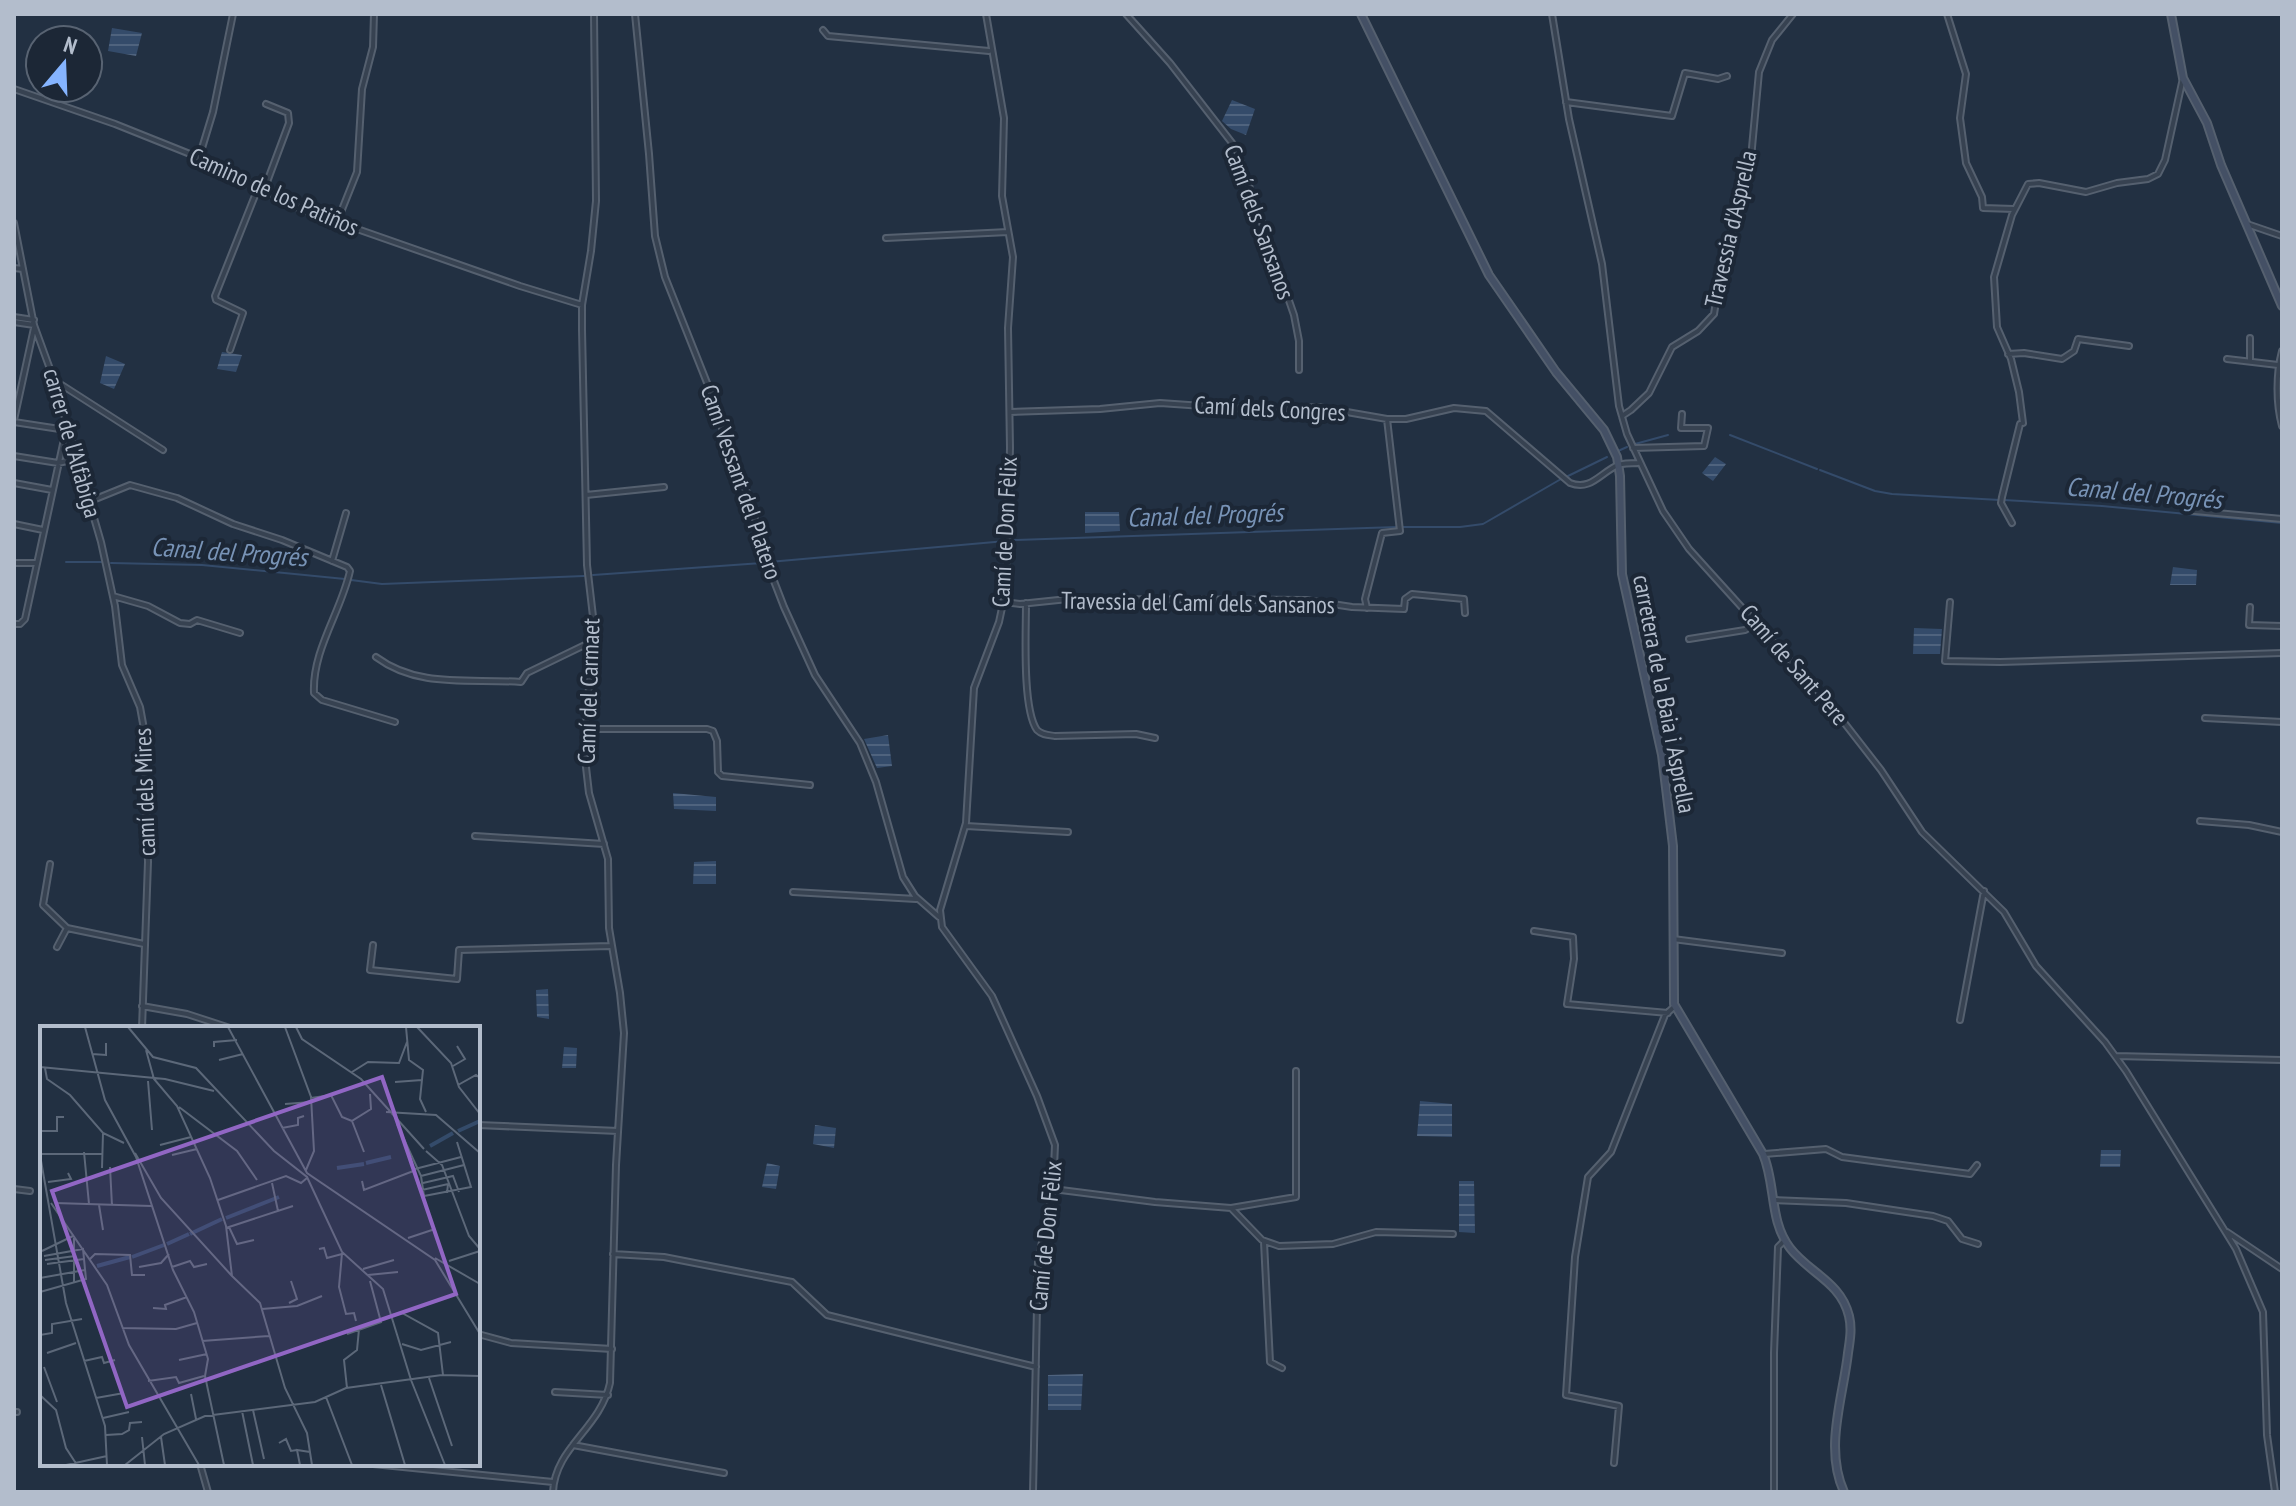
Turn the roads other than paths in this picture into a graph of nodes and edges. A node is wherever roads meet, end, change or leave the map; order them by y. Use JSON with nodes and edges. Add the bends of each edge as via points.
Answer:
{"nodes":[{"id":1,"x":233,"y":14,"type":"edge"},
{"id":2,"x":374,"y":14,"type":"edge"},
{"id":3,"x":594,"y":14,"type":"edge"},
{"id":4,"x":635,"y":14,"type":"edge"},
{"id":5,"x":986,"y":14,"type":"edge"},
{"id":6,"x":1126,"y":14,"type":"edge"},
{"id":7,"x":1361,"y":14,"type":"edge"},
{"id":8,"x":1552,"y":14,"type":"edge"},
{"id":9,"x":1793,"y":14,"type":"edge"},
{"id":10,"x":1947,"y":14,"type":"edge"},
{"id":11,"x":2171,"y":14,"type":"edge"},
{"id":12,"x":823,"y":30,"type":"dead end"},
{"id":13,"x":990,"y":51,"type":"junction"},
{"id":14,"x":1727,"y":76,"type":"dead end"},
{"id":15,"x":2183,"y":78,"type":"junction"},
{"id":16,"x":14,"y":89,"type":"edge"},
{"id":17,"x":1566,"y":102,"type":"junction"},
{"id":18,"x":266,"y":104,"type":"dead end"},
{"id":19,"x":199,"y":158,"type":"junction"},
{"id":20,"x":261,"y":189,"type":"junction"},
{"id":21,"x":2014,"y":209,"type":"junction"},
{"id":22,"x":337,"y":222,"type":"junction"},
{"id":23,"x":14,"y":223,"type":"edge"},
{"id":24,"x":2247,"y":224,"type":"junction"},
{"id":25,"x":1008,"y":232,"type":"junction"},
{"id":26,"x":2282,"y":236,"type":"edge"},
{"id":27,"x":886,"y":238,"type":"dead end"},
{"id":28,"x":14,"y":268,"type":"edge"},
{"id":29,"x":23,"y":269,"type":"junction"},
{"id":30,"x":582,"y":305,"type":"junction"},
{"id":31,"x":2282,"y":306,"type":"edge"},
{"id":32,"x":14,"y":320,"type":"edge"},
{"id":33,"x":34,"y":323,"type":"junction"},
{"id":34,"x":2250,"y":338,"type":"dead end"},
{"id":35,"x":2129,"y":346,"type":"dead end"},
{"id":36,"x":230,"y":350,"type":"dead end"},
{"id":37,"x":2282,"y":351,"type":"edge"},
{"id":38,"x":2008,"y":354,"type":"junction"},
{"id":39,"x":2227,"y":359,"type":"dead end"},
{"id":40,"x":2250,"y":361,"type":"junction"},
{"id":41,"x":2278,"y":365,"type":"junction"},
{"id":42,"x":14,"y":370,"type":"edge"},
{"id":43,"x":1299,"y":370,"type":"dead end"},
{"id":44,"x":24,"y":372,"type":"junction"},
{"id":45,"x":54,"y":380,"type":"junction"},
{"id":46,"x":1010,"y":412,"type":"junction"},
{"id":47,"x":1682,"y":414,"type":"dead end"},
{"id":48,"x":1622,"y":416,"type":"junction"},
{"id":49,"x":1387,"y":419,"type":"junction"},
{"id":50,"x":14,"y":421,"type":"edge"},
{"id":51,"x":2282,"y":426,"type":"edge"},
{"id":52,"x":66,"y":430,"type":"junction"},
{"id":53,"x":1633,"y":448,"type":"junction"},
{"id":54,"x":163,"y":450,"type":"dead end"},
{"id":55,"x":14,"y":456,"type":"edge"},
{"id":56,"x":76,"y":459,"type":"junction"},
{"id":57,"x":58,"y":463,"type":"junction"},
{"id":58,"x":1640,"y":463,"type":"junction"},
{"id":59,"x":1619,"y":465,"type":"junction"},
{"id":60,"x":14,"y":483,"type":"edge"},
{"id":61,"x":664,"y":487,"type":"dead end"},
{"id":62,"x":52,"y":490,"type":"junction"},
{"id":63,"x":586,"y":495,"type":"junction"},
{"id":64,"x":88,"y":502,"type":"junction"},
{"id":65,"x":2184,"y":510,"type":"dead end"},
{"id":66,"x":346,"y":513,"type":"dead end"},
{"id":67,"x":2282,"y":519,"type":"edge"},
{"id":68,"x":2012,"y":523,"type":"dead end"},
{"id":69,"x":14,"y":524,"type":"edge"},
{"id":70,"x":44,"y":530,"type":"junction"},
{"id":71,"x":332,"y":561,"type":"junction"},
{"id":72,"x":105,"y":562,"type":"joint"},
{"id":73,"x":14,"y":563,"type":"edge"},
{"id":74,"x":37,"y":563,"type":"junction"},
{"id":75,"x":113,"y":596,"type":"junction"},
{"id":76,"x":1004,"y":602,"type":"junction"},
{"id":77,"x":1950,"y":602,"type":"dead end"},
{"id":78,"x":1026,"y":603,"type":"junction"},
{"id":79,"x":2250,"y":607,"type":"dead end"},
{"id":80,"x":1367,"y":608,"type":"junction"},
{"id":81,"x":1465,"y":613,"type":"dead end"},
{"id":82,"x":1758,"y":622,"type":"junction"},
{"id":83,"x":14,"y":624,"type":"edge"},
{"id":84,"x":2282,"y":626,"type":"edge"},
{"id":85,"x":240,"y":633,"type":"dead end"},
{"id":86,"x":1689,"y":639,"type":"dead end"},
{"id":87,"x":593,"y":641,"type":"junction"},
{"id":88,"x":2282,"y":653,"type":"edge"},
{"id":89,"x":376,"y":657,"type":"dead end"},
{"id":90,"x":2205,"y":718,"type":"dead end"},
{"id":91,"x":395,"y":722,"type":"dead end"},
{"id":92,"x":2282,"y":722,"type":"edge"},
{"id":93,"x":585,"y":729,"type":"junction"},
{"id":94,"x":1155,"y":738,"type":"dead end"},
{"id":95,"x":810,"y":785,"type":"dead end"},
{"id":96,"x":2200,"y":821,"type":"dead end"},
{"id":97,"x":965,"y":826,"type":"junction"},
{"id":98,"x":1068,"y":832,"type":"dead end"},
{"id":99,"x":2282,"y":832,"type":"edge"},
{"id":100,"x":475,"y":836,"type":"dead end"},
{"id":101,"x":605,"y":844,"type":"junction"},
{"id":102,"x":50,"y":864,"type":"dead end"},
{"id":103,"x":1984,"y":891,"type":"junction"},
{"id":104,"x":793,"y":892,"type":"dead end"},
{"id":105,"x":919,"y":899,"type":"junction"},
{"id":106,"x":939,"y":917,"type":"junction"},
{"id":107,"x":67,"y":928,"type":"junction"},
{"id":108,"x":1534,"y":931,"type":"dead end"},
{"id":109,"x":1672,"y":939,"type":"junction"},
{"id":110,"x":145,"y":944,"type":"junction"},
{"id":111,"x":373,"y":945,"type":"dead end"},
{"id":112,"x":611,"y":946,"type":"junction"},
{"id":113,"x":57,"y":947,"type":"dead end"},
{"id":114,"x":1782,"y":953,"type":"dead end"},
{"id":115,"x":142,"y":1006,"type":"junction"},
{"id":116,"x":1675,"y":1006,"type":"junction"},
{"id":117,"x":1668,"y":1013,"type":"junction"},
{"id":118,"x":1960,"y":1020,"type":"dead end"},
{"id":119,"x":142,"y":1026,"type":"edge"},
{"id":120,"x":224,"y":1026,"type":"edge"},
{"id":121,"x":2116,"y":1056,"type":"junction"},
{"id":122,"x":2282,"y":1060,"type":"edge"},
{"id":123,"x":1296,"y":1071,"type":"dead end"},
{"id":124,"x":480,"y":1125,"type":"edge"},
{"id":125,"x":618,"y":1131,"type":"junction"},
{"id":126,"x":1763,"y":1154,"type":"junction"},
{"id":127,"x":1977,"y":1165,"type":"dead end"},
{"id":128,"x":14,"y":1189,"type":"edge"},
{"id":129,"x":1053,"y":1189,"type":"junction"},
{"id":130,"x":30,"y":1191,"type":"dead end"},
{"id":131,"x":1774,"y":1200,"type":"junction"},
{"id":132,"x":1231,"y":1208,"type":"junction"},
{"id":133,"x":2225,"y":1231,"type":"junction"},
{"id":134,"x":1453,"y":1234,"type":"dead end"},
{"id":135,"x":1784,"y":1240,"type":"junction"},
{"id":136,"x":1264,"y":1241,"type":"junction"},
{"id":137,"x":1978,"y":1244,"type":"dead end"},
{"id":138,"x":613,"y":1254,"type":"junction"},
{"id":139,"x":2282,"y":1269,"type":"edge"},
{"id":140,"x":480,"y":1334,"type":"edge"},
{"id":141,"x":612,"y":1349,"type":"junction"},
{"id":142,"x":1036,"y":1367,"type":"junction"},
{"id":143,"x":1282,"y":1368,"type":"dead end"},
{"id":144,"x":555,"y":1392,"type":"dead end"},
{"id":145,"x":608,"y":1395,"type":"junction"},
{"id":146,"x":573,"y":1445,"type":"junction"},
{"id":147,"x":1614,"y":1463,"type":"dead end"},
{"id":148,"x":201,"y":1466,"type":"edge"},
{"id":149,"x":393,"y":1466,"type":"edge"},
{"id":150,"x":724,"y":1473,"type":"dead end"},
{"id":151,"x":553,"y":1482,"type":"junction"},
{"id":152,"x":208,"y":1492,"type":"edge"},
{"id":153,"x":553,"y":1492,"type":"edge"},
{"id":154,"x":1033,"y":1492,"type":"edge"},
{"id":155,"x":1774,"y":1492,"type":"edge"},
{"id":156,"x":1844,"y":1492,"type":"edge"},
{"id":157,"x":2275,"y":1492,"type":"edge"}],
"edges":[{"from":1,"to":19,"type":"street"},
{"from":2,"to":22,"type":"street","via":[[357,172]]},
{"from":3,"to":30,"type":"street","name":"Camí del Carmaet","via":[[596,201]]},
{"from":4,"to":105,"type":"street","name":"Camí Vessant del Platero","via":[[655,236],[665,277],[719,413],[778,593],[815,675],[860,743],[903,877]]},
{"from":5,"to":13,"type":"street","name":"Camí de Don Fèlix"},
{"from":6,"to":43,"type":"street","name":"Camí dels Sansanos","via":[[1236,148],[1294,315]]},
{"from":7,"to":59,"type":"main road","name":"carretera de la Baia i Asprella","via":[[1489,275],[1604,430]]},
{"from":8,"to":17,"type":"street","name":"Camí de Sant Pere"},
{"from":9,"to":48,"type":"street","name":"Travessia d'Asprella","via":[[1772,40],[1759,72],[1750,169],[1714,314],[1672,347],[1649,393]]},
{"from":10,"to":21,"type":"street","via":[[1966,74],[1960,118],[1966,163],[1983,208]]},
{"from":11,"to":15,"type":"main road"},
{"from":12,"to":13,"type":"street","via":[[828,36]]},
{"from":13,"to":25,"type":"street","name":"Camí de Don Fèlix","via":[[1004,118],[1002,196]]},
{"from":14,"to":17,"type":"street","via":[[1685,73],[1672,116]]},
{"from":15,"to":21,"type":"street","via":[[2158,174],[2086,192],[2028,184]]},
{"from":15,"to":24,"type":"main road"},
{"from":16,"to":19,"type":"street","name":"Camino de los Patiños"},
{"from":17,"to":48,"type":"street","name":"Camí de Sant Pere","via":[[1602,264]]},
{"from":18,"to":20,"type":"street","via":[[288,113],[289,123]]},
{"from":19,"to":20,"type":"street","name":"Camino de los Patiños"},
{"from":20,"to":22,"type":"street","name":"Camino de los Patiños"},
{"from":20,"to":36,"type":"street","via":[[215,296],[243,313]]},
{"from":21,"to":38,"type":"street","via":[[1994,277],[1997,327]]},
{"from":22,"to":30,"type":"street","name":"Camino de los Patiños"},
{"from":23,"to":29,"type":"street","name":"carrer de l'Alfàbiga"},
{"from":24,"to":26,"type":"street"},
{"from":24,"to":31,"type":"main road"},
{"from":25,"to":27,"type":"street"},
{"from":25,"to":46,"type":"street","name":"Camí de Don Fèlix","via":[[1013,257]]},
{"from":28,"to":29,"type":"street"},
{"from":29,"to":33,"type":"street","name":"carrer de l'Alfàbiga"},
{"from":30,"to":63,"type":"street","name":"Camí del Carmaet"},
{"from":32,"to":33,"type":"street"},
{"from":33,"to":44,"type":"street"},
{"from":33,"to":45,"type":"street","name":"carrer de l'Alfàbiga"},
{"from":34,"to":40,"type":"street"},
{"from":35,"to":38,"type":"street","via":[[2078,339],[2074,351],[2062,359]]},
{"from":37,"to":41,"type":"street"},
{"from":38,"to":68,"type":"street","via":[[2022,423],[2001,503]]},
{"from":39,"to":40,"type":"street"},
{"from":40,"to":41,"type":"street"},
{"from":41,"to":51,"type":"street"},
{"from":42,"to":44,"type":"street"},
{"from":44,"to":50,"type":"street"},
{"from":45,"to":52,"type":"street","name":"carrer de l'Alfàbiga"},
{"from":45,"to":54,"type":"street"},
{"from":46,"to":49,"type":"street","name":"Camí dels Congres","via":[[1160,403],[1260,410],[1310,406]]},
{"from":46,"to":76,"type":"street","name":"Camí de Don Fèlix"},
{"from":47,"to":53,"type":"street","via":[[1681,428],[1708,428],[1704,446]]},
{"from":48,"to":53,"type":"street","name":"Camí de Sant Pere"},
{"from":49,"to":59,"type":"street","name":"Camí dels Congres","via":[[1454,408],[1486,411],[1579,486]]},
{"from":49,"to":80,"type":"street","via":[[1400,531],[1382,533]]},
{"from":50,"to":52,"type":"street"},
{"from":52,"to":56,"type":"street","name":"carrer de l'Alfàbiga"},
{"from":52,"to":57,"type":"street"},
{"from":53,"to":58,"type":"street","name":"Camí de Sant Pere"},
{"from":55,"to":57,"type":"street"},
{"from":56,"to":57,"type":"street"},
{"from":56,"to":64,"type":"street","name":"carrer de l'Alfàbiga"},
{"from":57,"to":62,"type":"street"},
{"from":58,"to":59,"type":"street","name":"Camí dels Congres"},
{"from":58,"to":82,"type":"street","name":"Camí de Sant Pere","via":[[1673,528]]},
{"from":59,"to":109,"type":"main road","name":"carretera de la Baia i Asprella","via":[[1622,574],[1665,773],[1673,846]]},
{"from":60,"to":62,"type":"street"},
{"from":61,"to":63,"type":"street"},
{"from":62,"to":70,"type":"street"},
{"from":63,"to":87,"type":"street","name":"Camí del Carmaet"},
{"from":64,"to":71,"type":"street","via":[[130,485],[177,498]]},
{"from":64,"to":72,"type":"street","name":"carrer de l'Alfàbiga"},
{"from":65,"to":67,"type":"street"},
{"from":66,"to":71,"type":"street"},
{"from":69,"to":70,"type":"street"},
{"from":70,"to":74,"type":"street"},
{"from":71,"to":91,"type":"street","via":[[350,571],[326,631],[314,693]]},
{"from":72,"to":75,"type":"street","name":"camí dels Mires"},
{"from":73,"to":74,"type":"street"},
{"from":74,"to":83,"type":"street","via":[[23,623]]},
{"from":75,"to":85,"type":"street","via":[[180,623],[197,620]]},
{"from":75,"to":110,"type":"street","name":"camí dels Mires","via":[[122,665],[140,707],[145,738]]},
{"from":76,"to":78,"type":"street","name":"Travessia del Camí dels Sansanos"},
{"from":76,"to":97,"type":"street","name":"Camí de Don Fèlix","via":[[974,688]]},
{"from":77,"to":88,"type":"street","via":[[1945,661]]},
{"from":78,"to":80,"type":"street","name":"Travessia del Camí dels Sansanos","via":[[1306,600]]},
{"from":78,"to":94,"type":"street","via":[[1027,678],[1036,729],[1055,736]]},
{"from":79,"to":84,"type":"street","via":[[2249,625]]},
{"from":80,"to":81,"type":"street","name":"Travessia del Camí dels Sansanos","via":[[1404,609],[1412,594],[1464,599]]},
{"from":82,"to":86,"type":"street","via":[[1745,630]]},
{"from":82,"to":103,"type":"street","name":"Camí de Sant Pere","via":[[1832,707],[1922,832]]},
{"from":87,"to":89,"type":"street","via":[[527,673],[521,682],[442,681],[391,668]]},
{"from":87,"to":93,"type":"street","name":"Camí del Carmaet"},
{"from":90,"to":92,"type":"street"},
{"from":93,"to":95,"type":"street","via":[[707,729],[717,741],[722,776]]},
{"from":93,"to":101,"type":"street","name":"Camí del Carmaet","via":[[589,793]]},
{"from":96,"to":99,"type":"street"},
{"from":97,"to":98,"type":"street"},
{"from":97,"to":106,"type":"street","name":"Camí de Don Fèlix"},
{"from":100,"to":101,"type":"street"},
{"from":101,"to":112,"type":"street","name":"Camí del Carmaet"},
{"from":102,"to":107,"type":"street","via":[[43,905]]},
{"from":103,"to":118,"type":"street"},
{"from":103,"to":121,"type":"street","name":"Camí de Sant Pere","via":[[2004,912],[2036,966]]},
{"from":104,"to":105,"type":"street"},
{"from":105,"to":106,"type":"street","name":"Camí Vessant del Platero"},
{"from":106,"to":129,"type":"street","name":"Camí de Don Fèlix","via":[[992,996],[1037,1096],[1055,1145]]},
{"from":107,"to":110,"type":"street"},
{"from":107,"to":113,"type":"street"},
{"from":108,"to":117,"type":"street","via":[[1573,937],[1567,1004]]},
{"from":109,"to":114,"type":"street"},
{"from":109,"to":116,"type":"main road","name":"carretera de la Baia i Asprella"},
{"from":110,"to":115,"type":"street","name":"camí dels Mires"},
{"from":111,"to":112,"type":"street","via":[[370,970],[457,979],[459,950]]},
{"from":112,"to":125,"type":"street","name":"Camí del Carmaet","via":[[624,1033]]},
{"from":115,"to":119,"type":"street","name":"camí dels Mires"},
{"from":115,"to":120,"type":"street"},
{"from":116,"to":117,"type":"street"},
{"from":116,"to":126,"type":"main road","name":"carretera de la Baia i Asprella"},
{"from":117,"to":147,"type":"street","via":[[1611,1152],[1588,1177],[1575,1257],[1566,1395],[1619,1406]]},
{"from":121,"to":122,"type":"street"},
{"from":121,"to":133,"type":"street","name":"Camí de Sant Pere"},
{"from":123,"to":132,"type":"street","via":[[1296,1197]]},
{"from":124,"to":125,"type":"street"},
{"from":125,"to":138,"type":"street","name":"Camí del Carmaet"},
{"from":126,"to":127,"type":"street","via":[[1826,1149],[1842,1157],[1970,1174]]},
{"from":126,"to":131,"type":"main road","name":"carretera de la Baia i Asprella"},
{"from":128,"to":130,"type":"street"},
{"from":129,"to":132,"type":"street"},
{"from":129,"to":142,"type":"street","name":"Camí de Don Fèlix","via":[[1038,1261]]},
{"from":131,"to":135,"type":"main road","name":"carretera de la Baia i Asprella"},
{"from":131,"to":137,"type":"street","via":[[1846,1203],[1933,1216],[1948,1221],[1962,1239]]},
{"from":132,"to":136,"type":"street"},
{"from":133,"to":139,"type":"street"},
{"from":133,"to":157,"type":"street","name":"Camí de Sant Pere","via":[[2263,1312],[2267,1435]]},
{"from":134,"to":136,"type":"street","via":[[1376,1232],[1333,1244],[1294,1247]]},
{"from":135,"to":155,"type":"street","via":[[1778,1247]]},
{"from":135,"to":156,"type":"main road","via":[[1837,1290],[1849,1316],[1835,1443]]},
{"from":136,"to":143,"type":"street","via":[[1270,1362]]},
{"from":138,"to":141,"type":"street","name":"Camí del Carmaet"},
{"from":138,"to":142,"type":"street","via":[[664,1257],[792,1282],[827,1315]]},
{"from":140,"to":141,"type":"street","via":[[511,1343]]},
{"from":141,"to":145,"type":"street","name":"Camí del Carmaet"},
{"from":142,"to":154,"type":"street","name":"Camí de Don Fèlix"},
{"from":144,"to":145,"type":"street"},
{"from":145,"to":146,"type":"street","name":"Camí del Carmaet"},
{"from":146,"to":150,"type":"street"},
{"from":146,"to":151,"type":"street","name":"Camí del Carmaet"},
{"from":148,"to":152,"type":"street"},
{"from":149,"to":151,"type":"street"},
{"from":151,"to":153,"type":"street","name":"Camí del Carmaet"}]}
